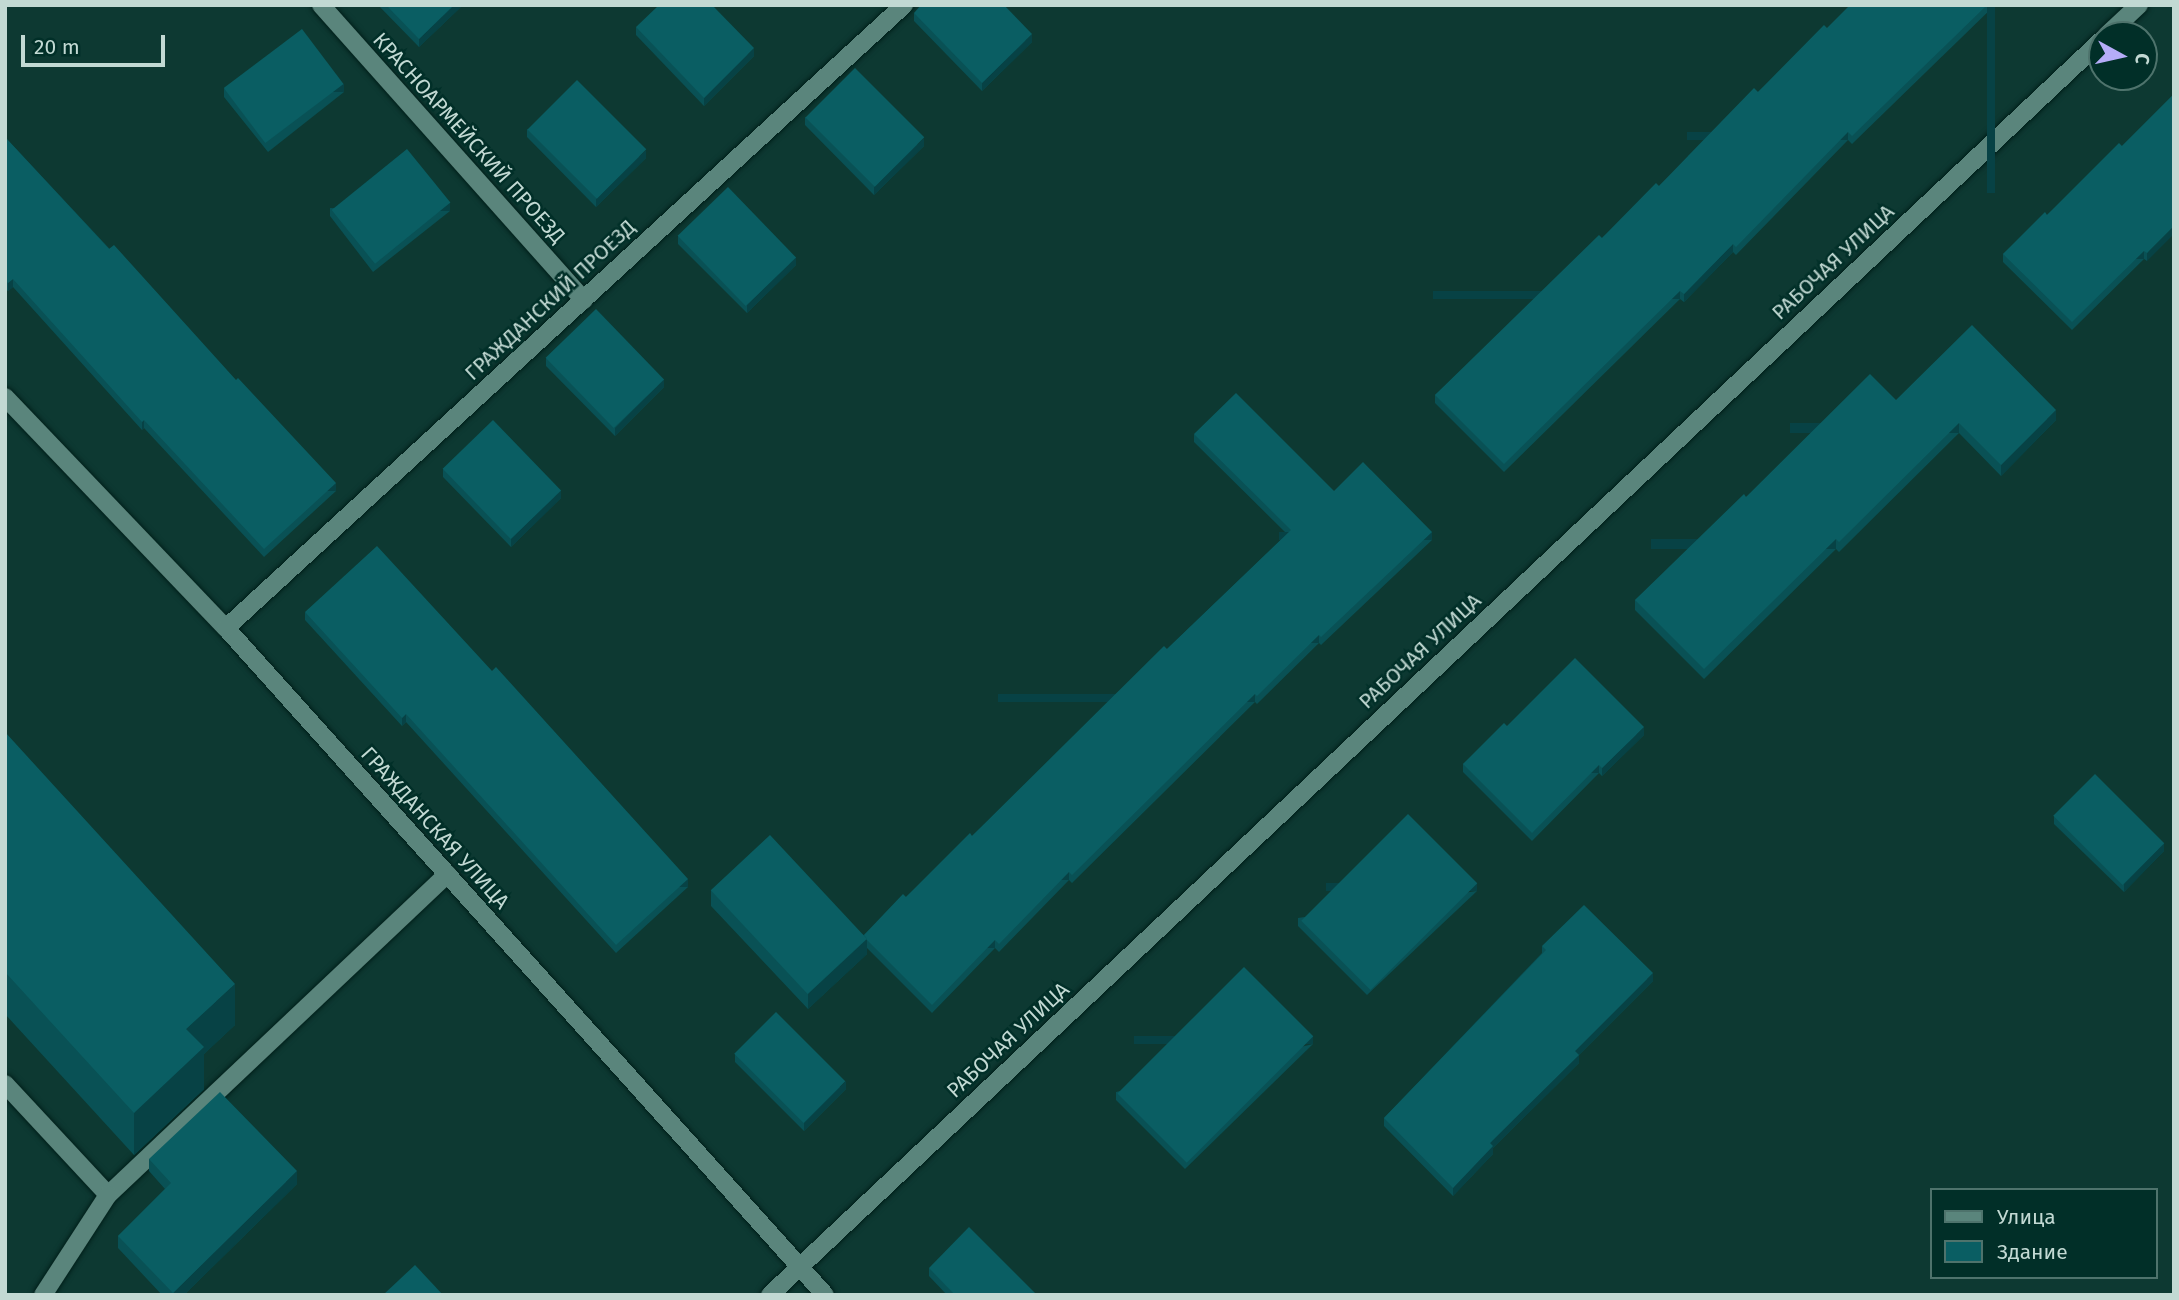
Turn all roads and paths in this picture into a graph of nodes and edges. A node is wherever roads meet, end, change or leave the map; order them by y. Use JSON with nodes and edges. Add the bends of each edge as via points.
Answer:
{"nodes":[{"id":1,"x":321,"y":5,"type":"edge"},
{"id":2,"x":904,"y":5,"type":"edge"},
{"id":3,"x":2139,"y":5,"type":"edge"},
{"id":4,"x":2122,"y":21,"type":"edge"},
{"id":5,"x":2088,"y":53,"type":"edge"},
{"id":6,"x":584,"y":300,"type":"junction"},
{"id":7,"x":5,"y":397,"type":"edge"},
{"id":8,"x":226,"y":628,"type":"junction"},
{"id":9,"x":447,"y":874,"type":"junction"},
{"id":10,"x":5,"y":1084,"type":"edge"},
{"id":11,"x":108,"y":1195,"type":"junction"},
{"id":12,"x":799,"y":1267,"type":"junction"},
{"id":13,"x":43,"y":1295,"type":"edge"},
{"id":14,"x":769,"y":1295,"type":"edge"},
{"id":15,"x":825,"y":1295,"type":"edge"}],
"edges":[{"from":1,"to":6,"type":"street","name":"КРАСНОАРМЕЙСКИЙ ПРОЕЗД"},
{"from":2,"to":6,"type":"street","name":"ГРАЖДАНСКИЙ ПРОЕЗД"},
{"from":3,"to":4,"type":"street"},
{"from":5,"to":12,"type":"street","name":"РАБОЧАЯ УЛИЦА"},
{"from":6,"to":8,"type":"street","name":"ГРАЖДАНСКИЙ ПРОЕЗД"},
{"from":7,"to":8,"type":"street","name":"ГРАЖДАНСКАЯ УЛИЦА"},
{"from":8,"to":9,"type":"street","name":"ГРАЖДАНСКАЯ УЛИЦА"},
{"from":9,"to":11,"type":"street"},
{"from":9,"to":12,"type":"street","name":"ГРАЖДАНСКАЯ УЛИЦА"},
{"from":10,"to":11,"type":"street"},
{"from":11,"to":13,"type":"street"},
{"from":12,"to":14,"type":"street","name":"РАБОЧАЯ УЛИЦА"},
{"from":12,"to":15,"type":"street","name":"ГРАЖДАНСКАЯ УЛИЦА"}]}
